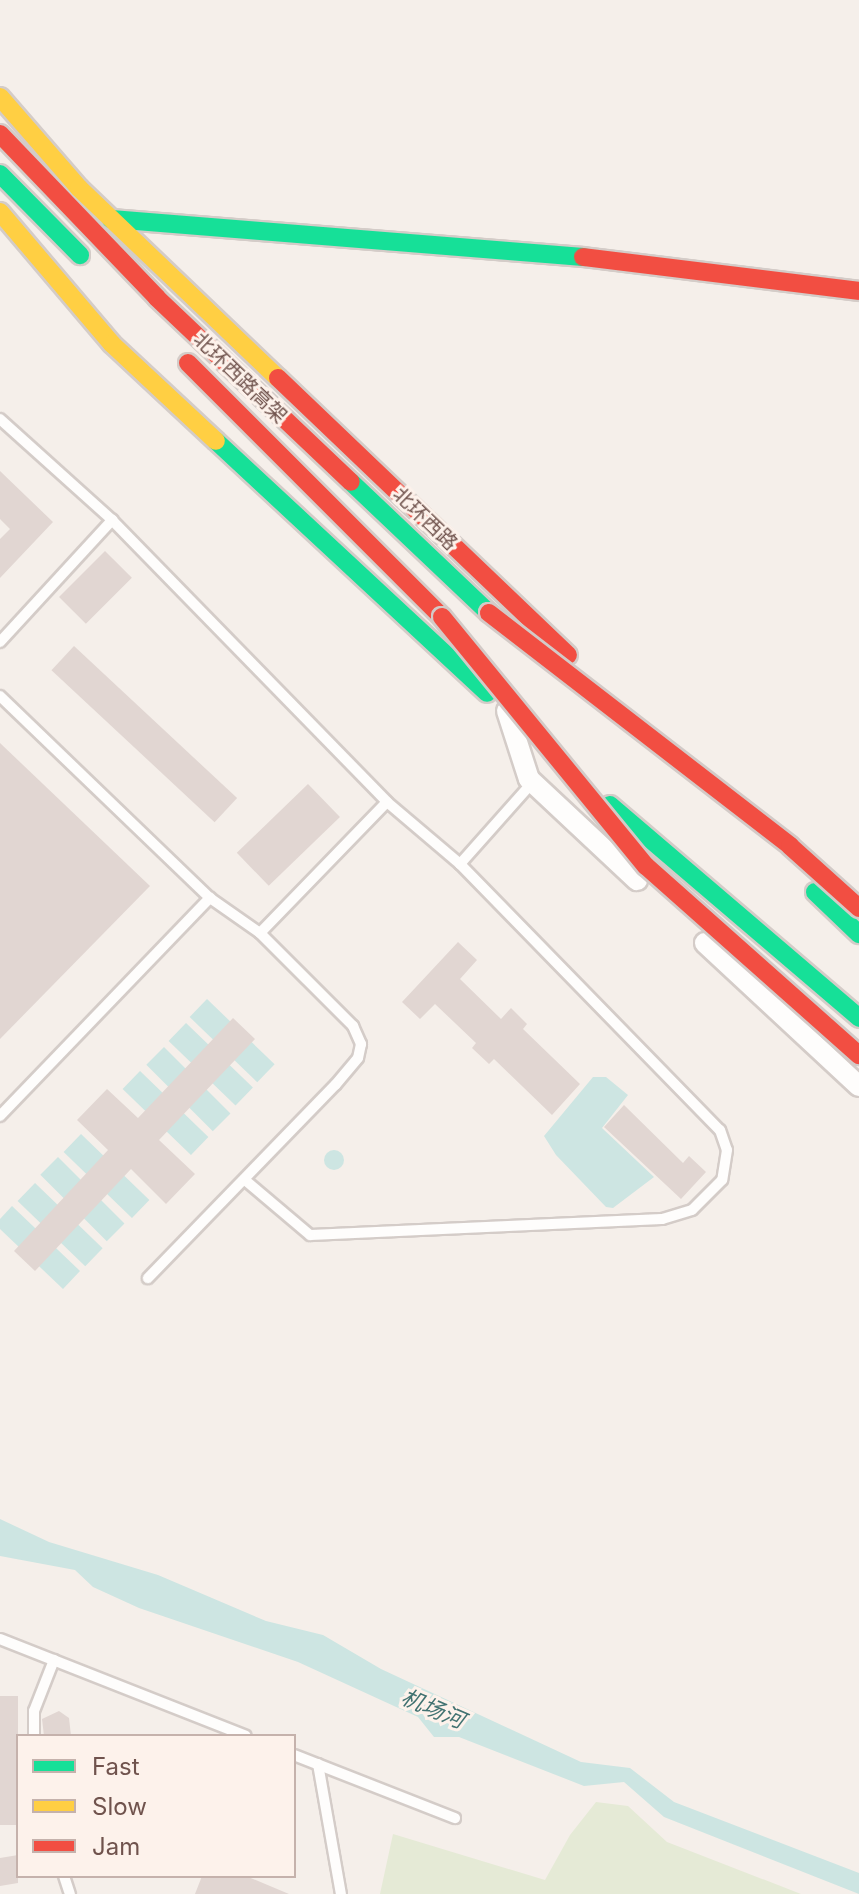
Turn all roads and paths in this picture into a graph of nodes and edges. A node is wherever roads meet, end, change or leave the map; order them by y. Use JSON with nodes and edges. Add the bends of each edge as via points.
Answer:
{"nodes":[{"id":1,"x":0,"y":97,"type":"edge"},
{"id":2,"x":0,"y":134,"type":"edge"},
{"id":3,"x":0,"y":174,"type":"edge"},
{"id":4,"x":0,"y":212,"type":"edge"},
{"id":5,"x":111,"y":219,"type":"junction"},
{"id":6,"x":99,"y":274,"type":"dead end"},
{"id":7,"x":859,"y":291,"type":"edge"},
{"id":8,"x":177,"y":352,"type":"dead end"},
{"id":9,"x":0,"y":419,"type":"edge"},
{"id":10,"x":112,"y":520,"type":"junction"},
{"id":11,"x":0,"y":642,"type":"edge"},
{"id":12,"x":0,"y":696,"type":"edge"},
{"id":13,"x":507,"y":711,"type":"junction"},
{"id":14,"x":532,"y":783,"type":"junction"},
{"id":15,"x":387,"y":802,"type":"junction"},
{"id":16,"x":460,"y":864,"type":"junction"},
{"id":17,"x":210,"y":898,"type":"junction"},
{"id":18,"x":859,"y":908,"type":"edge"},
{"id":19,"x":260,"y":933,"type":"junction"},
{"id":20,"x":859,"y":934,"type":"edge"},
{"id":21,"x":859,"y":1018,"type":"edge"},
{"id":22,"x":859,"y":1055,"type":"edge"},
{"id":23,"x":859,"y":1086,"type":"edge"},
{"id":24,"x":0,"y":1116,"type":"edge"},
{"id":25,"x":246,"y":1181,"type":"junction"},
{"id":26,"x":148,"y":1278,"type":"dead end"},
{"id":27,"x":0,"y":1639,"type":"edge"},
{"id":28,"x":54,"y":1660,"type":"junction"},
{"id":29,"x":34,"y":1734,"type":"edge"},
{"id":30,"x":241,"y":1734,"type":"edge"},
{"id":31,"x":296,"y":1756,"type":"edge"},
{"id":32,"x":318,"y":1764,"type":"junction"},
{"id":33,"x":455,"y":1818,"type":"dead end"},
{"id":34,"x":341,"y":1894,"type":"edge"}],
"edges":[{"from":1,"to":5,"type":"main road","name":"北环西路"},
{"from":2,"to":18,"type":"main road","name":"北环西路高架","bridge":true,"via":[[157,298],[489,613],[790,846]]},
{"from":3,"to":6,"type":"main road"},
{"from":4,"to":13,"type":"main road","via":[[112,344]]},
{"from":5,"to":7,"type":"main road","via":[[624,260]]},
{"from":5,"to":20,"type":"main road","name":"北环西路"},
{"from":8,"to":22,"type":"main road","name":"北环西路高架","bridge":true,"via":[[442,617],[646,866]]},
{"from":9,"to":10,"type":"lane"},
{"from":10,"to":11,"type":"lane"},
{"from":10,"to":15,"type":"lane"},
{"from":12,"to":17,"type":"lane"},
{"from":13,"to":14,"type":"street"},
{"from":13,"to":21,"type":"main road"},
{"from":14,"to":16,"type":"lane"},
{"from":14,"to":23,"type":"street"},
{"from":15,"to":16,"type":"lane"},
{"from":15,"to":19,"type":"lane"},
{"from":16,"to":25,"type":"lane","via":[[720,1130],[727,1150],[722,1180],[678,1218],[310,1235]]},
{"from":17,"to":19,"type":"lane"},
{"from":17,"to":24,"type":"lane"},
{"from":19,"to":25,"type":"lane","via":[[353,1026],[361,1044],[350,1067]]},
{"from":25,"to":26,"type":"lane"},
{"from":27,"to":28,"type":"lane"},
{"from":28,"to":29,"type":"lane","via":[[34,1711]]},
{"from":28,"to":30,"type":"lane"},
{"from":31,"to":32,"type":"lane"},
{"from":32,"to":33,"type":"lane"},
{"from":32,"to":34,"type":"lane"}]}
